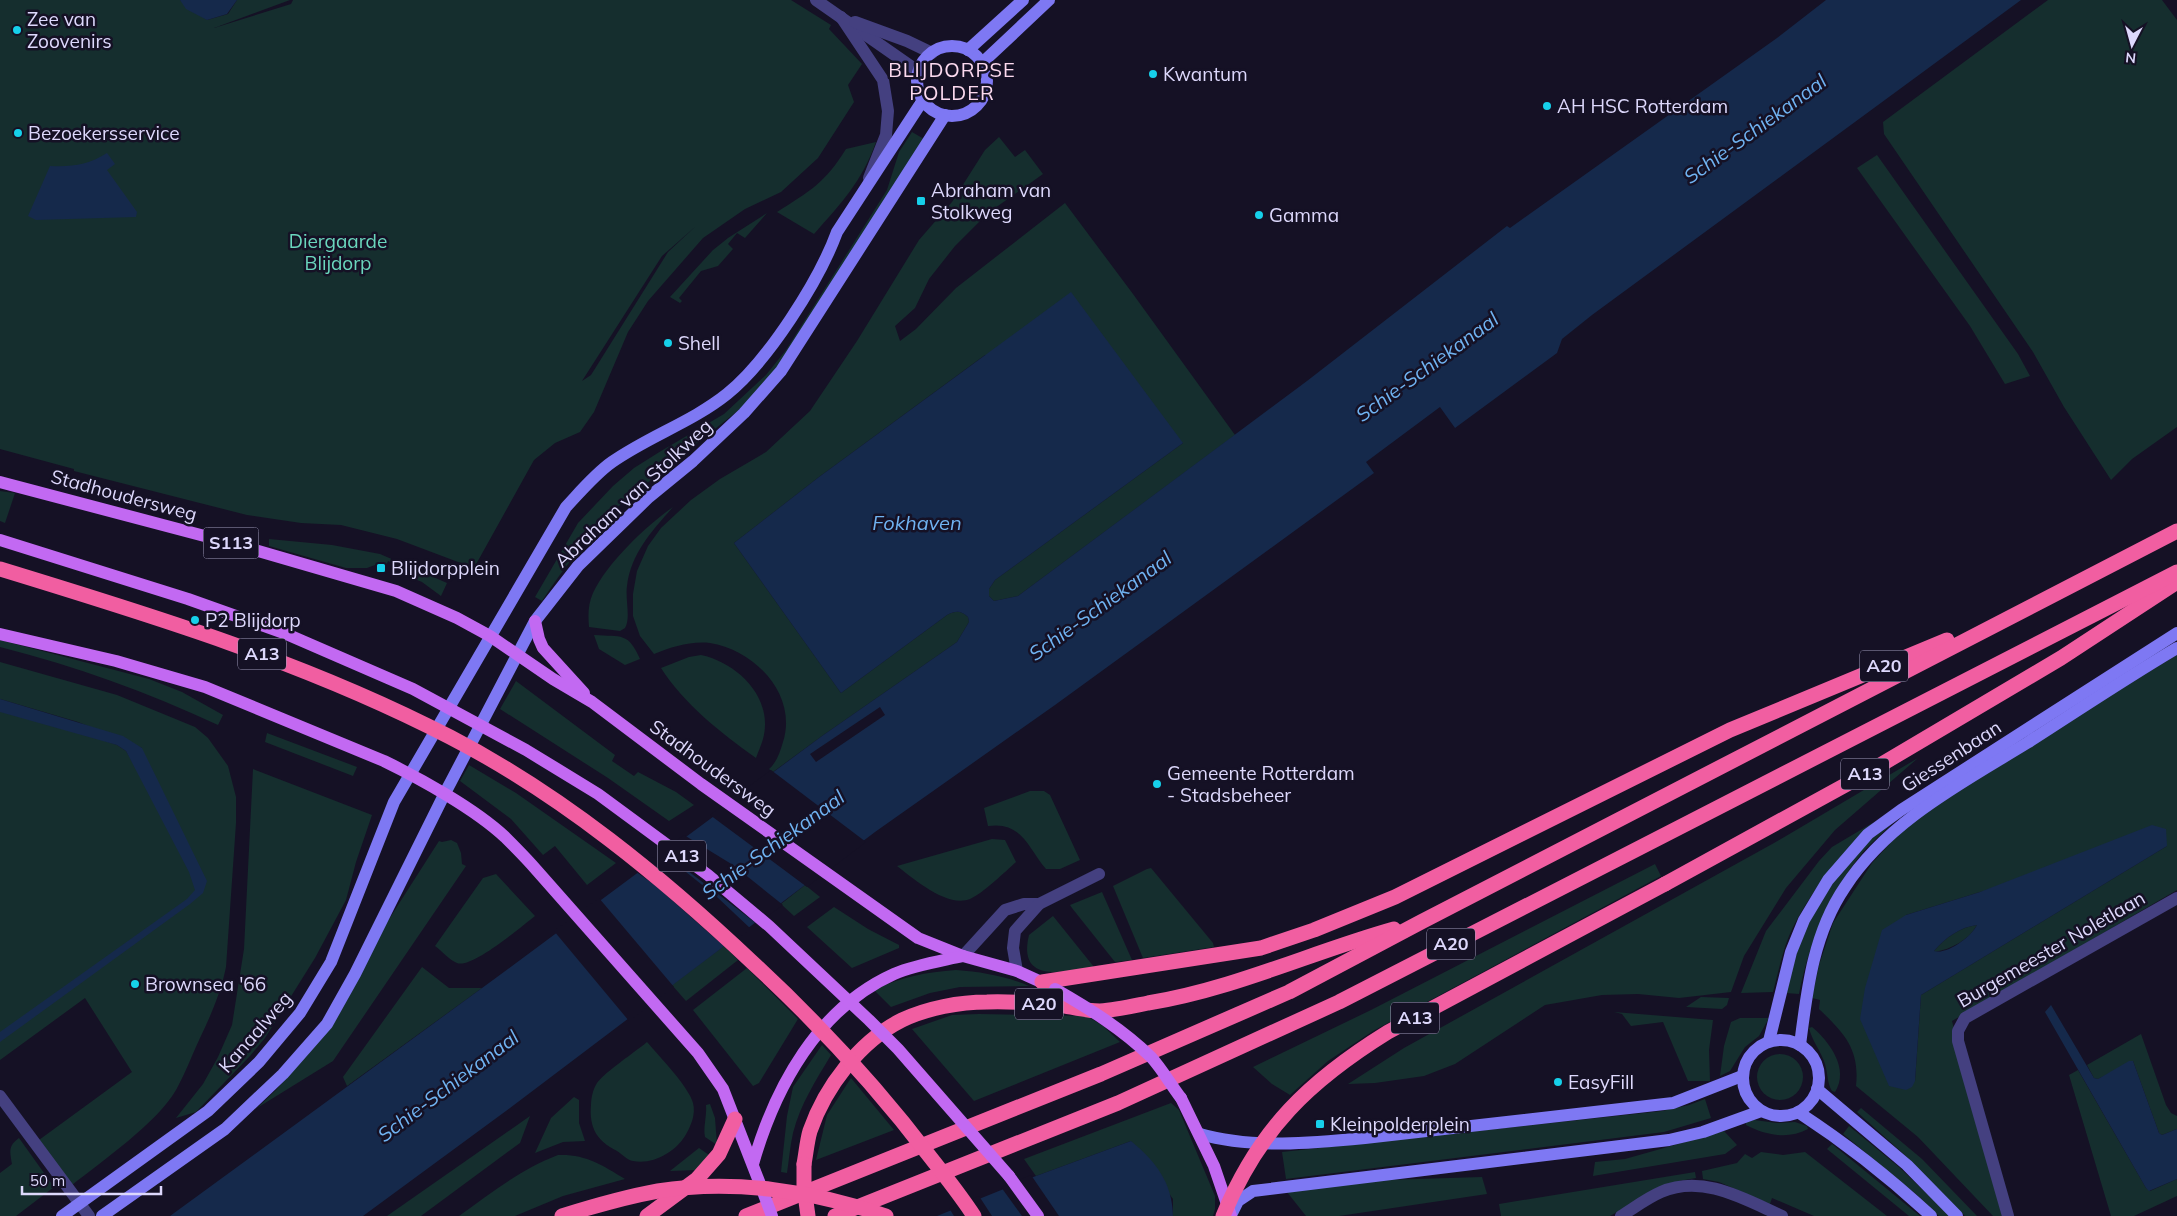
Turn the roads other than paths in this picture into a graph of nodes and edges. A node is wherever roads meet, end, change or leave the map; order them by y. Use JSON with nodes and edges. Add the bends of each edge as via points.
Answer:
{"nodes":[{"id":1,"x":816,"y":0,"type":"edge"},
{"id":2,"x":1023,"y":0,"type":"edge"},
{"id":3,"x":1049,"y":0,"type":"edge"},
{"id":4,"x":841,"y":17,"type":"junction"},
{"id":5,"x":968,"y":50,"type":"junction"},
{"id":6,"x":932,"y":53,"type":"junction"},
{"id":7,"x":982,"y":63,"type":"junction"},
{"id":8,"x":919,"y":72,"type":"junction"},
{"id":9,"x":923,"y":100,"type":"junction"},
{"id":10,"x":945,"y":115,"type":"junction"},
{"id":11,"x":863,"y":191,"type":"junction"},
{"id":12,"x":0,"y":482,"type":"edge"},
{"id":13,"x":2177,"y":531,"type":"edge"},
{"id":14,"x":0,"y":540,"type":"edge"},
{"id":15,"x":0,"y":569,"type":"edge"},
{"id":16,"x":2177,"y":572,"type":"edge"},
{"id":17,"x":2177,"y":582,"type":"edge"},
{"id":18,"x":2039,"y":602,"type":"junction"},
{"id":19,"x":535,"y":621,"type":"junction"},
{"id":20,"x":2177,"y":633,"type":"edge"},
{"id":21,"x":0,"y":634,"type":"edge"},
{"id":22,"x":490,"y":636,"type":"junction"},
{"id":23,"x":2177,"y":648,"type":"edge"},
{"id":24,"x":518,"y":654,"type":"junction"},
{"id":25,"x":592,"y":702,"type":"junction"},
{"id":26,"x":410,"y":774,"type":"junction"},
{"id":27,"x":444,"y":795,"type":"junction"},
{"id":28,"x":1099,"y":874,"type":"dead end"},
{"id":29,"x":2177,"y":898,"type":"edge"},
{"id":30,"x":1039,"y":904,"type":"junction"},
{"id":31,"x":1422,"y":922,"type":"junction"},
{"id":32,"x":964,"y":956,"type":"junction"},
{"id":33,"x":1017,"y":971,"type":"junction"},
{"id":34,"x":1042,"y":982,"type":"junction"},
{"id":35,"x":1769,"y":1041,"type":"junction"},
{"id":36,"x":1800,"y":1045,"type":"junction"},
{"id":37,"x":1742,"y":1076,"type":"junction"},
{"id":38,"x":1817,"y":1089,"type":"junction"},
{"id":39,"x":0,"y":1096,"type":"edge"},
{"id":40,"x":1760,"y":1111,"type":"junction"},
{"id":41,"x":1798,"y":1112,"type":"junction"},
{"id":42,"x":735,"y":1119,"type":"junction"},
{"id":43,"x":1200,"y":1134,"type":"junction"},
{"id":44,"x":753,"y":1164,"type":"junction"},
{"id":45,"x":79,"y":1203,"type":"junction"},
{"id":46,"x":62,"y":1216,"type":"edge"},
{"id":47,"x":89,"y":1216,"type":"edge"},
{"id":48,"x":102,"y":1216,"type":"edge"},
{"id":49,"x":562,"y":1216,"type":"edge"},
{"id":50,"x":647,"y":1216,"type":"edge"},
{"id":51,"x":746,"y":1216,"type":"edge"},
{"id":52,"x":772,"y":1216,"type":"edge"},
{"id":53,"x":808,"y":1216,"type":"edge"},
{"id":54,"x":835,"y":1216,"type":"edge"},
{"id":55,"x":886,"y":1216,"type":"edge"},
{"id":56,"x":974,"y":1216,"type":"edge"},
{"id":57,"x":1038,"y":1216,"type":"edge"},
{"id":58,"x":1229,"y":1216,"type":"edge"},
{"id":59,"x":1621,"y":1216,"type":"edge"},
{"id":60,"x":1782,"y":1216,"type":"edge"},
{"id":61,"x":1930,"y":1216,"type":"edge"},
{"id":62,"x":1957,"y":1216,"type":"edge"},
{"id":63,"x":2008,"y":1216,"type":"edge"}],
"edges":[{"from":1,"to":4,"type":"street"},
{"from":2,"to":5,"type":"street"},
{"from":3,"to":7,"type":"street"},
{"from":4,"to":6,"type":"street"},
{"from":4,"to":8,"type":"street"},
{"from":4,"to":11,"type":"street","via":[[883,80],[888,111],[886,135]]},
{"from":5,"to":6,"type":"street","via":[[950,46]]},
{"from":5,"to":7,"type":"street"},
{"from":6,"to":8,"type":"street"},
{"from":7,"to":10,"type":"street","via":[[987,81],[980,102],[964,113]]},
{"from":8,"to":9,"type":"street","via":[[918,86]]},
{"from":9,"to":10,"type":"street"},
{"from":9,"to":11,"type":"street","name":"Abraham van Stolkweg"},
{"from":10,"to":19,"type":"street","name":"Abraham van Stolkweg","via":[[781,371],[744,414],[693,462],[649,497],[578,566]]},
{"from":11,"to":22,"type":"street","name":"Abraham van Stolkweg","via":[[786,325],[757,363],[727,394],[612,462],[587,484],[566,507]]},
{"from":12,"to":22,"type":"main road","name":"Stadhoudersweg","number":"S113","via":[[396,591]]},
{"from":13,"to":18,"type":"highway","number":"A20"},
{"from":14,"to":57,"type":"main road","number":"A13","bridge":true,"via":[[188,600],[350,661],[468,717],[598,794],[741,901],[830,982],[898,1049],[1009,1176]]},
{"from":15,"to":56,"type":"highway","number":"A13","bridge":true,"via":[[202,632],[276,659],[378,702],[512,772],[667,884],[794,1001],[899,1115]]},
{"from":16,"to":54,"type":"highway","number":"A20","via":[[1339,1002],[1118,1103]]},
{"from":17,"to":58,"type":"highway","number":"A13","bridge":true,"via":[[2061,658],[1868,772],[1352,1054],[1285,1114],[1254,1153],[1234,1190]]},
{"from":18,"to":31,"type":"highway","number":"A20"},
{"from":18,"to":34,"type":"highway","number":"A20","via":[[1730,730],[1395,897],[1314,930],[1261,948]]},
{"from":19,"to":24,"type":"street","name":"Abraham van Stolkweg"},
{"from":19,"to":25,"type":"main road","via":[[544,648]]},
{"from":20,"to":35,"type":"street","name":"Giessenbaan","via":[[1868,834],[1828,880],[1804,920],[1791,952]]},
{"from":21,"to":26,"type":"main road","via":[[116,661],[205,687]]},
{"from":22,"to":24,"type":"main road","name":"Stadhoudersweg","number":"S113"},
{"from":22,"to":26,"type":"street"},
{"from":23,"to":36,"type":"street","name":"Giessenbaan","via":[[1932,802],[1882,842],[1845,887],[1824,926],[1814,955]]},
{"from":24,"to":25,"type":"main road","name":"Stadhoudersweg"},
{"from":24,"to":27,"type":"street"},
{"from":25,"to":32,"type":"main road","name":"Stadhoudersweg","via":[[701,784],[918,938]]},
{"from":26,"to":27,"type":"main road"},
{"from":26,"to":45,"type":"street","name":"Kanaalweg","via":[[394,802],[330,962],[300,1013],[259,1062],[208,1111]]},
{"from":27,"to":42,"type":"main road","via":[[504,836],[532,865],[698,1053],[723,1088]]},
{"from":27,"to":48,"type":"street","via":[[327,1024],[283,1074],[225,1129]]},
{"from":28,"to":30,"type":"street"},
{"from":29,"to":63,"type":"street","name":"Burgemeester Noletlaan","via":[[1972,1014],[1961,1024],[1958,1041]]},
{"from":30,"to":32,"type":"street","via":[[1024,904],[1005,910]]},
{"from":30,"to":33,"type":"street","via":[[1015,931],[1013,948]]},
{"from":31,"to":51,"type":"highway","number":"A20","via":[[1289,992],[1101,1074]]},
{"from":31,"to":53,"type":"highway","number":"A20","bridge":true,"via":[[1349,942],[1239,981],[1150,1003],[1099,1011],[986,1002],[954,1005],[902,1020],[875,1038],[840,1072],[824,1097],[810,1132],[804,1164]]},
{"from":32,"to":33,"type":"main road"},
{"from":32,"to":44,"type":"main road","via":[[896,973],[857,995],[840,1011],[804,1050],[792,1069],[766,1123]]},
{"from":33,"to":34,"type":"main road"},
{"from":34,"to":43,"type":"main road","bridge":true,"via":[[1120,1029],[1152,1058],[1181,1098]]},
{"from":35,"to":36,"type":"street","via":[[1785,1040]]},
{"from":35,"to":37,"type":"street","via":[[1753,1051]]},
{"from":36,"to":38,"type":"street","via":[[1816,1064]]},
{"from":37,"to":40,"type":"street","via":[[1745,1092]]},
{"from":37,"to":43,"type":"street","via":[[1673,1103],[1366,1138],[1325,1142],[1237,1142]]},
{"from":38,"to":41,"type":"street","via":[[1810,1103]]},
{"from":38,"to":62,"type":"street","via":[[1906,1165]]},
{"from":39,"to":45,"type":"street"},
{"from":40,"to":41,"type":"street","via":[[1783,1116]]},
{"from":40,"to":58,"type":"street","via":[[1703,1132],[1668,1140],[1253,1191],[1238,1201]]},
{"from":41,"to":61,"type":"street"},
{"from":42,"to":44,"type":"main road"},
{"from":42,"to":50,"type":"highway","via":[[719,1154],[697,1179]]},
{"from":43,"to":58,"type":"main road","via":[[1214,1166]]},
{"from":44,"to":52,"type":"main road","bridge":true},
{"from":45,"to":46,"type":"street","name":"Kanaalweg"},
{"from":45,"to":47,"type":"street"},
{"from":49,"to":55,"type":"highway","bridge":true,"via":[[651,1193],[722,1187],[828,1198]]},
{"from":59,"to":60,"type":"street","via":[[1659,1193],[1679,1186],[1697,1185],[1724,1191]]}]}
